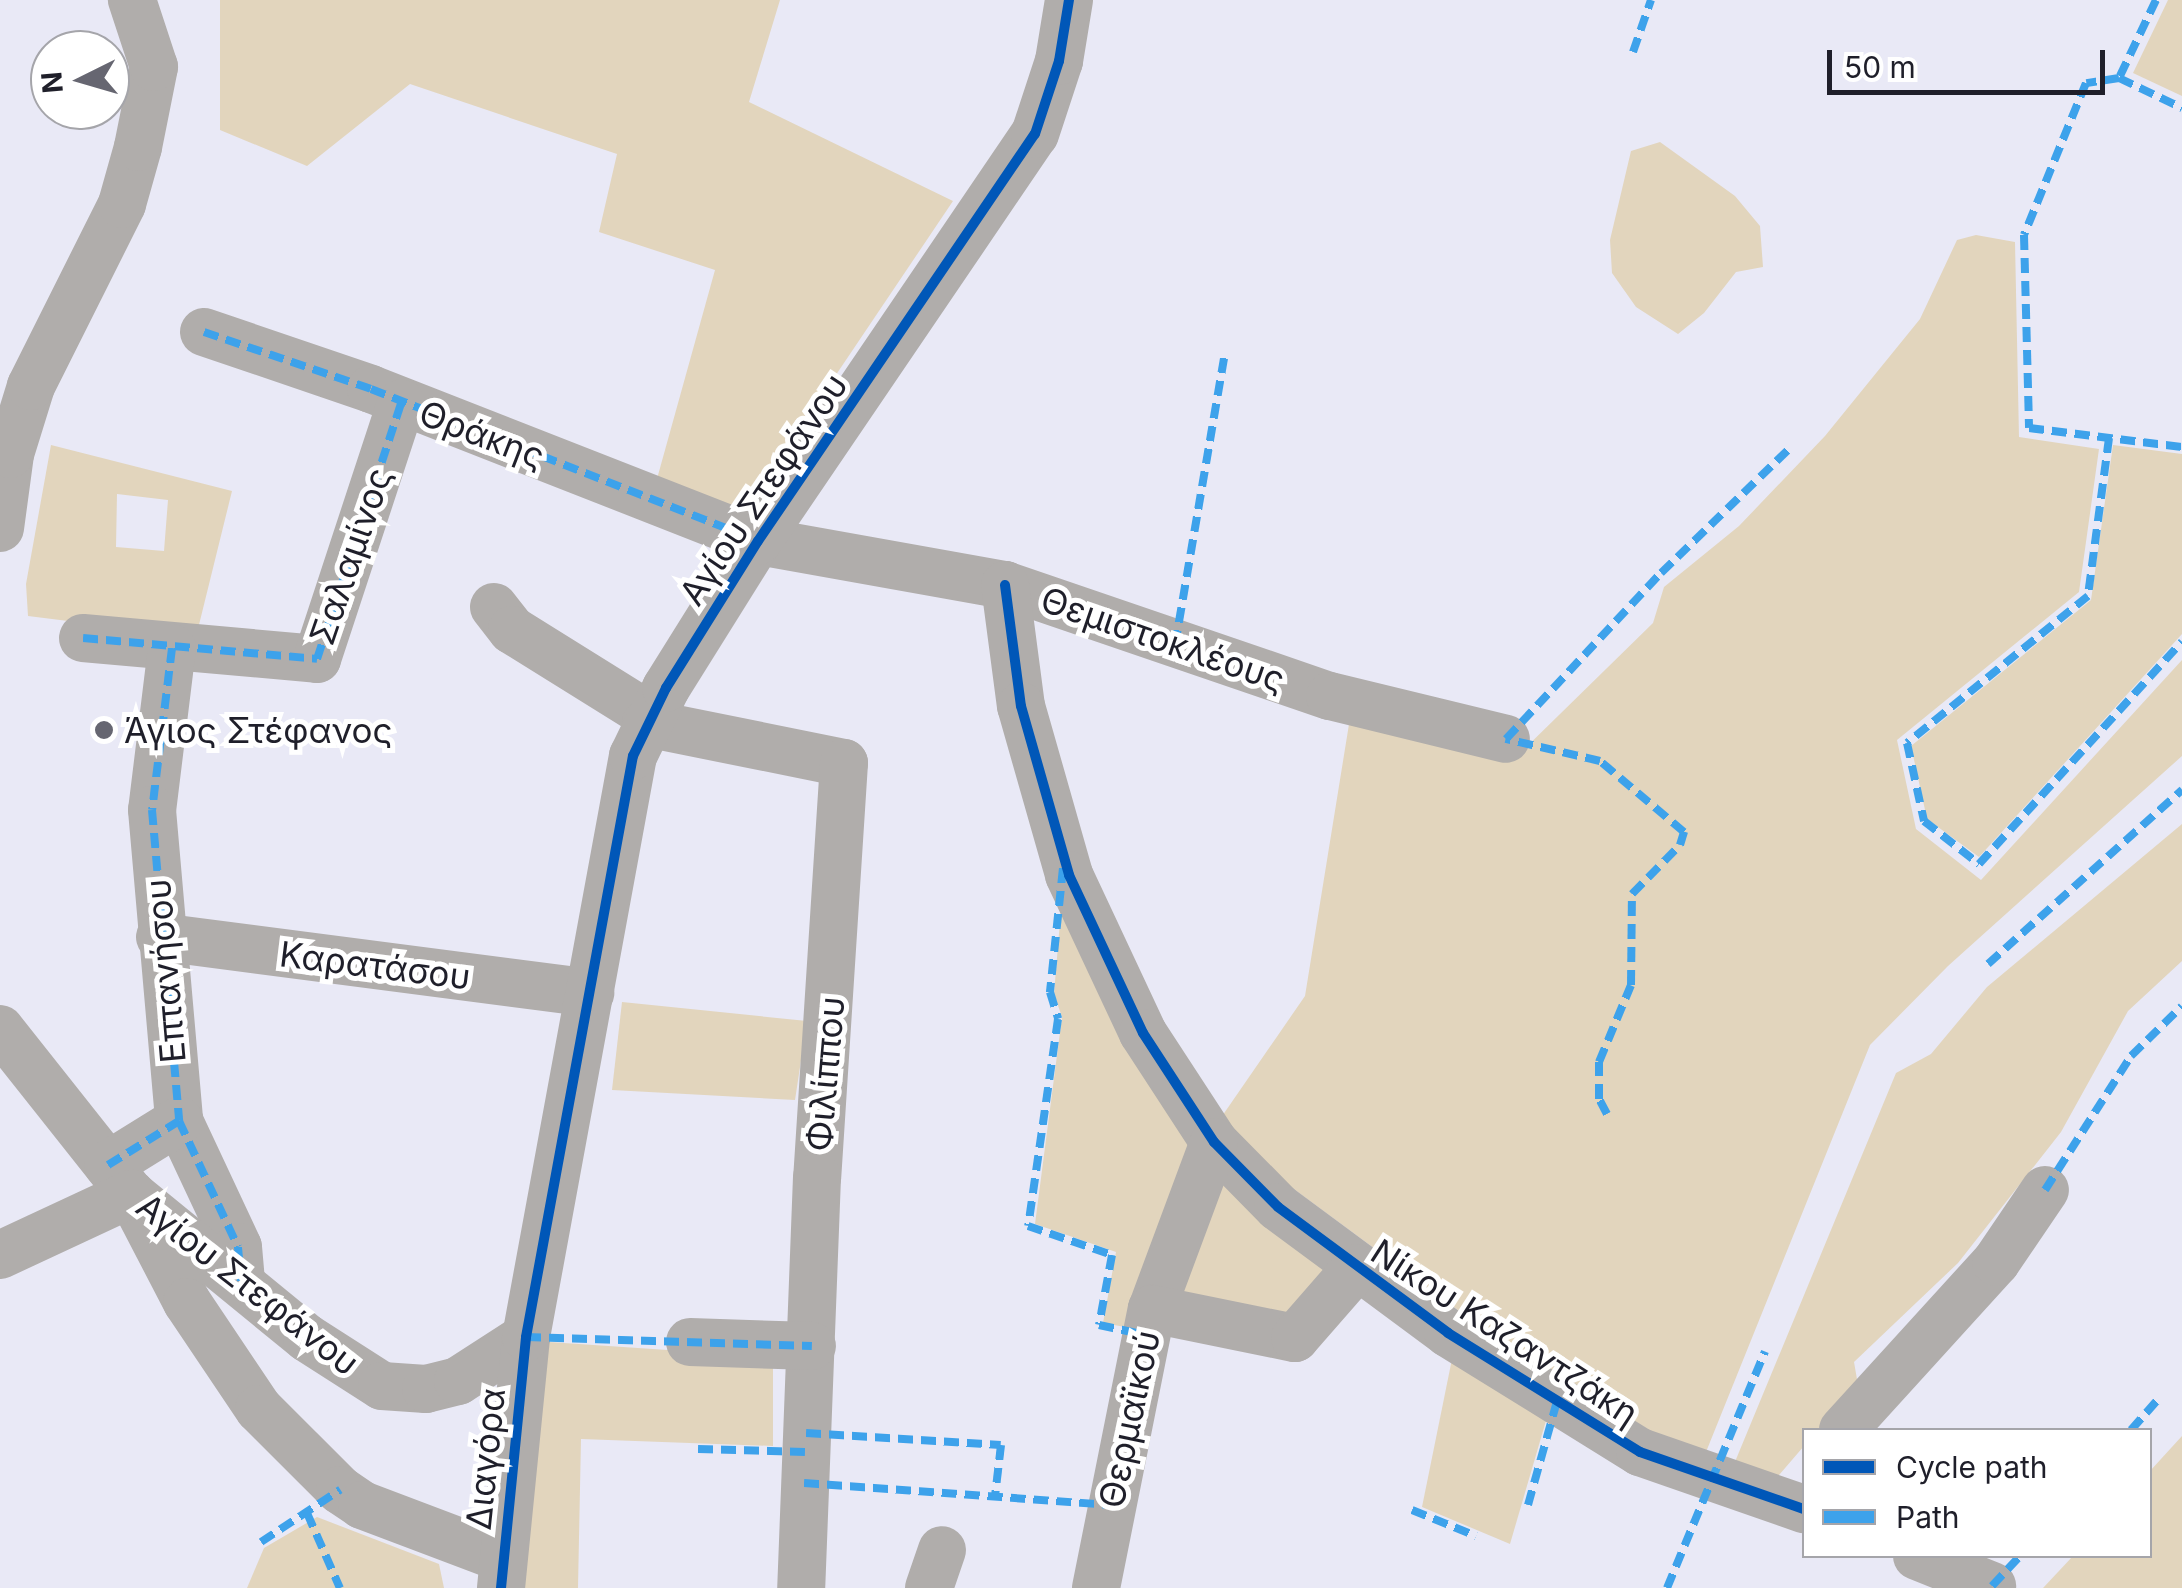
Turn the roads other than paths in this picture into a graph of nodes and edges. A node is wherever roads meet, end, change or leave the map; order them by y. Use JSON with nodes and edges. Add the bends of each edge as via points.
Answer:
{"nodes":[{"id":1,"x":132,"y":0,"type":"edge"},
{"id":2,"x":1069,"y":0,"type":"edge"},
{"id":3,"x":204,"y":332,"type":"dead end"},
{"id":4,"x":401,"y":402,"type":"junction"},
{"id":5,"x":0,"y":528,"type":"edge"},
{"id":6,"x":758,"y":541,"type":"junction"},
{"id":7,"x":1005,"y":585,"type":"junction"},
{"id":8,"x":494,"y":607,"type":"dead end"},
{"id":9,"x":82,"y":638,"type":"dead end"},
{"id":10,"x":172,"y":648,"type":"junction"},
{"id":11,"x":648,"y":720,"type":"junction"},
{"id":12,"x":1506,"y":739,"type":"dead end"},
{"id":13,"x":160,"y":937,"type":"junction"},
{"id":14,"x":590,"y":993,"type":"junction"},
{"id":15,"x":0,"y":1029,"type":"edge"},
{"id":16,"x":179,"y":1121,"type":"junction"},
{"id":17,"x":1214,"y":1142,"type":"junction"},
{"id":18,"x":120,"y":1180,"type":"junction"},
{"id":19,"x":2045,"y":1190,"type":"dead end"},
{"id":20,"x":0,"y":1256,"type":"edge"},
{"id":21,"x":1356,"y":1268,"type":"junction"},
{"id":22,"x":241,"y":1281,"type":"junction"},
{"id":23,"x":1152,"y":1308,"type":"junction"},
{"id":24,"x":526,"y":1337,"type":"junction"},
{"id":25,"x":690,"y":1342,"type":"dead end"},
{"id":26,"x":812,"y":1346,"type":"junction"},
{"id":27,"x":1844,"y":1428,"type":"edge"},
{"id":28,"x":1797,"y":1495,"type":"edge"},
{"id":29,"x":1923,"y":1558,"type":"edge"},
{"id":30,"x":502,"y":1573,"type":"edge"},
{"id":31,"x":1992,"y":1586,"type":"edge"},
{"id":32,"x":801,"y":1588,"type":"edge"},
{"id":33,"x":1096,"y":1588,"type":"edge"}],
"edges":[{"from":1,"to":5,"type":"street","via":[[154,67],[138,147],[122,204],[31,386],[10,454]]},
{"from":2,"to":6,"type":"street","name":"Αγίου Στεφάνου","via":[[1059,61],[1035,134]]},
{"from":3,"to":4,"type":"street","name":"Θράκης"},
{"from":4,"to":6,"type":"street","name":"Θράκης"},
{"from":4,"to":10,"type":"street","name":"Σαλαμίνος","via":[[317,659]]},
{"from":6,"to":7,"type":"street","name":"Θεμιστοκλέους"},
{"from":6,"to":11,"type":"street","name":"Αγίου Στεφάνου"},
{"from":7,"to":12,"type":"street","name":"Θεμιστοκλέους","via":[[1330,696]]},
{"from":7,"to":17,"type":"street","name":"Νίκου Καζαντζάκη","via":[[1021,706],[1068,875],[1143,1033]]},
{"from":8,"to":11,"type":"street","via":[[512,630]]},
{"from":9,"to":10,"type":"street","name":"Σαλαμίνος"},
{"from":10,"to":13,"type":"street","name":"Επτανήσου","via":[[152,810]]},
{"from":11,"to":14,"type":"street","name":"Αγίου Στεφάνου","via":[[612,843]]},
{"from":11,"to":26,"type":"street","name":"Φιλίππου","via":[[844,763]]},
{"from":13,"to":14,"type":"street","name":"Καρατάσου"},
{"from":13,"to":16,"type":"street","name":"Επτανήσου"},
{"from":14,"to":24,"type":"street","name":"Αγίου Στεφάνου"},
{"from":15,"to":18,"type":"street","name":"Αγίου Στεφάνου"},
{"from":16,"to":18,"type":"street"},
{"from":16,"to":22,"type":"street","name":"Επτανήσου","via":[[238,1247]]},
{"from":17,"to":21,"type":"street","name":"Νίκου Καζαντζάκη","via":[[1278,1206]]},
{"from":17,"to":23,"type":"street"},
{"from":18,"to":20,"type":"street"},
{"from":18,"to":22,"type":"street","name":"Αγίου Στεφάνου"},
{"from":18,"to":30,"type":"street","name":"Διαγόρα","via":[[186,1302],[259,1410],[362,1505]]},
{"from":19,"to":27,"type":"street","via":[[1996,1262]]},
{"from":21,"to":23,"type":"street","name":"Θερμαϊκού","via":[[1295,1338]]},
{"from":21,"to":28,"type":"street","name":"Νίκου Καζαντζάκη","via":[[1399,1302],[1640,1452]]},
{"from":22,"to":24,"type":"street","name":"Αγίου Στεφάνου","via":[[307,1338],[382,1386],[458,1381]]},
{"from":23,"to":33,"type":"street","name":"Θερμαϊκού"},
{"from":24,"to":30,"type":"street","name":"Διαγόρα"},
{"from":25,"to":26,"type":"street"},
{"from":26,"to":32,"type":"street","name":"Φιλίππου"},
{"from":29,"to":31,"type":"street"}]}
